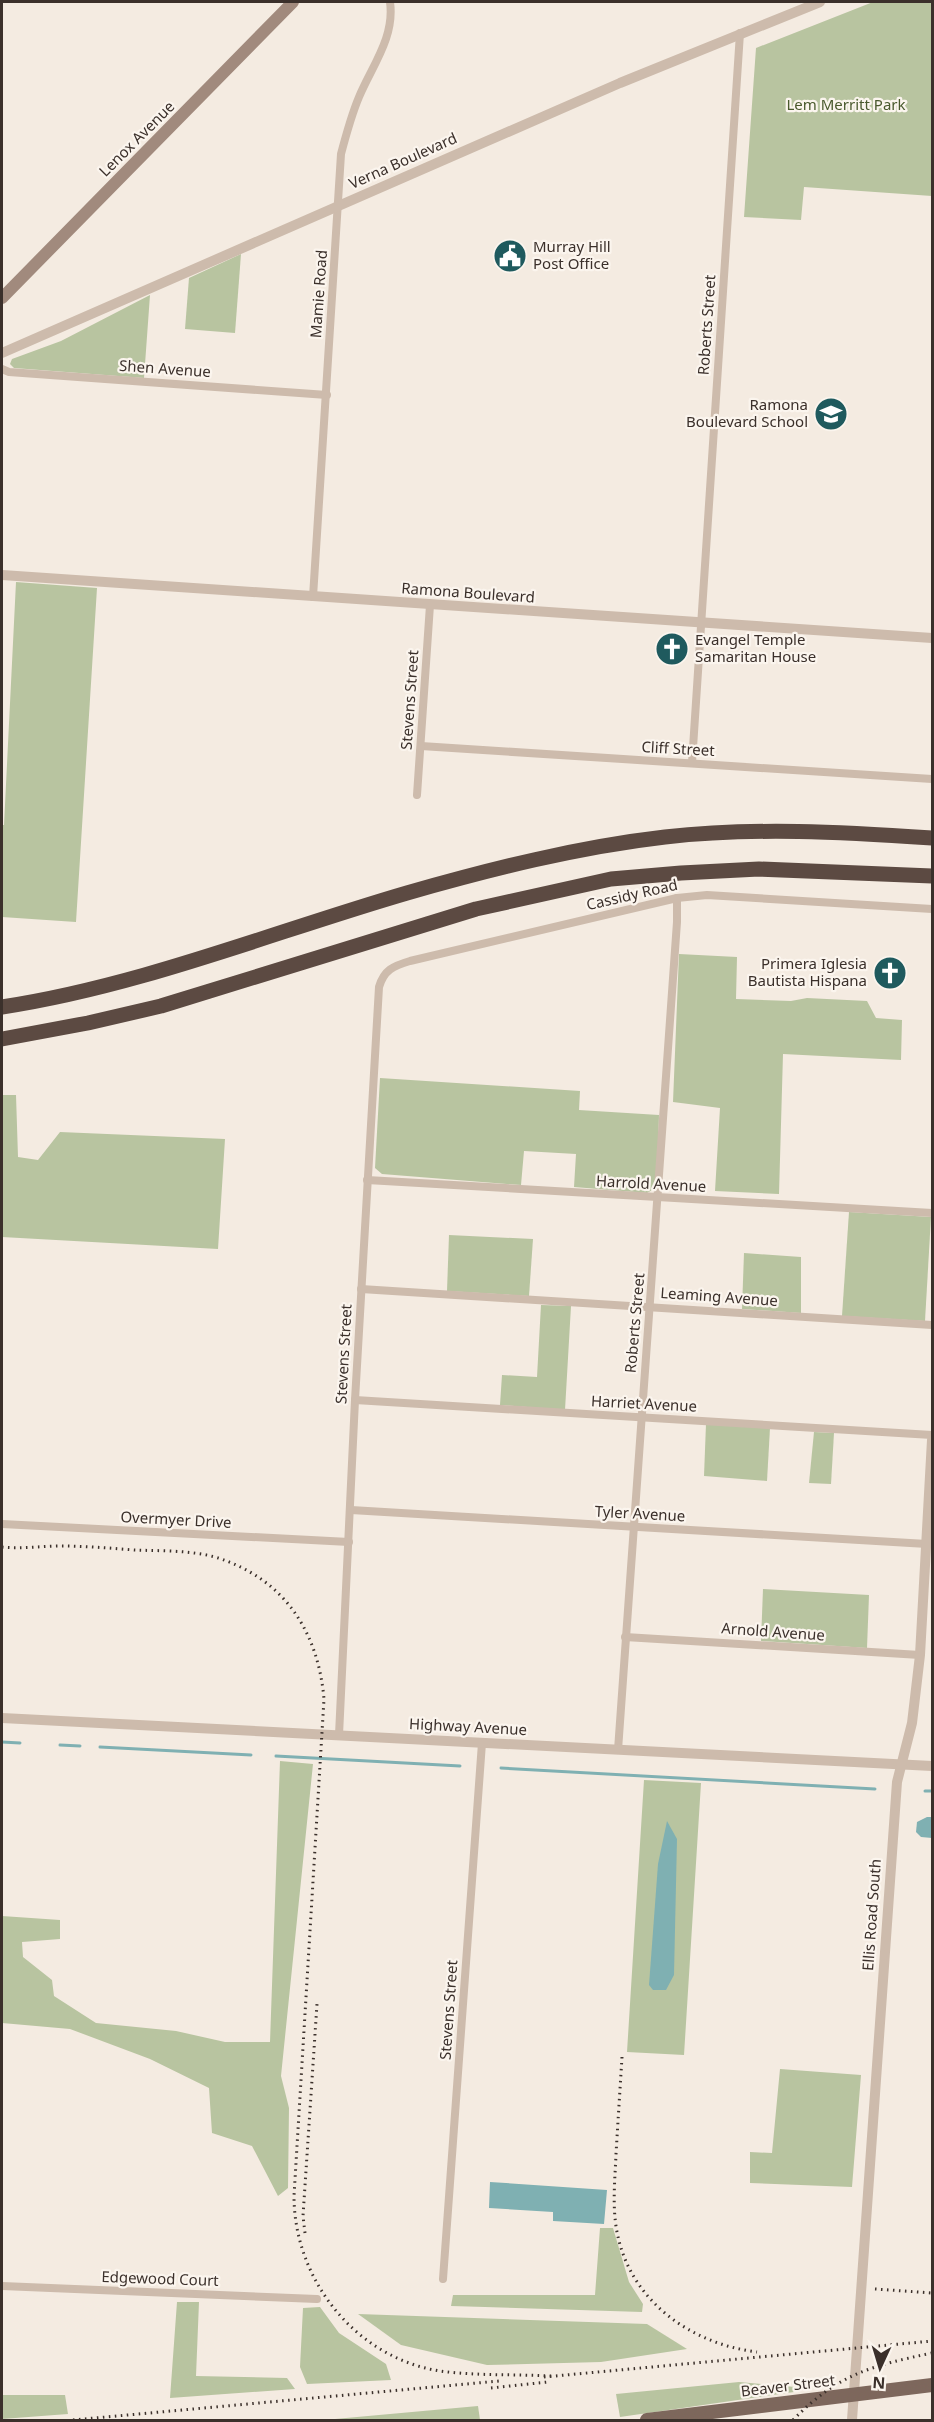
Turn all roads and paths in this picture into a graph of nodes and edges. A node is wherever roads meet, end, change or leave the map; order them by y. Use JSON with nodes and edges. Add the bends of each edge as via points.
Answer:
{"nodes":[{"id":1,"x":293,"y":2,"type":"edge"},
{"id":2,"x":390,"y":2,"type":"edge"},
{"id":3,"x":820,"y":2,"type":"edge"},
{"id":4,"x":740,"y":33,"type":"junction"},
{"id":5,"x":339,"y":206,"type":"junction"},
{"id":6,"x":2,"y":298,"type":"edge"},
{"id":7,"x":2,"y":353,"type":"edge"},
{"id":8,"x":2,"y":369,"type":"edge"},
{"id":9,"x":327,"y":394,"type":"junction"},
{"id":10,"x":2,"y":575,"type":"edge"},
{"id":11,"x":313,"y":597,"type":"junction"},
{"id":12,"x":430,"y":606,"type":"junction"},
{"id":13,"x":701,"y":623,"type":"junction"},
{"id":14,"x":933,"y":638,"type":"edge"},
{"id":15,"x":421,"y":746,"type":"junction"},
{"id":16,"x":692,"y":763,"type":"junction"},
{"id":17,"x":933,"y":779,"type":"edge"},
{"id":18,"x":417,"y":795,"type":"dead end"},
{"id":19,"x":933,"y":838,"type":"edge"},
{"id":20,"x":933,"y":876,"type":"edge"},
{"id":21,"x":676,"y":898,"type":"junction"},
{"id":22,"x":933,"y":909,"type":"edge"},
{"id":23,"x":383,"y":975,"type":"joint"},
{"id":24,"x":2,"y":1007,"type":"edge"},
{"id":25,"x":2,"y":1039,"type":"edge"},
{"id":26,"x":367,"y":1180,"type":"junction"},
{"id":27,"x":658,"y":1198,"type":"junction"},
{"id":28,"x":933,"y":1213,"type":"edge"},
{"id":29,"x":361,"y":1289,"type":"junction"},
{"id":30,"x":651,"y":1306,"type":"junction"},
{"id":31,"x":933,"y":1325,"type":"edge"},
{"id":32,"x":355,"y":1400,"type":"junction"},
{"id":33,"x":641,"y":1417,"type":"junction"},
{"id":34,"x":933,"y":1434,"type":"edge"},
{"id":35,"x":933,"y":1440,"type":"edge"},
{"id":36,"x":351,"y":1510,"type":"junction"},
{"id":37,"x":2,"y":1524,"type":"edge"},
{"id":38,"x":634,"y":1527,"type":"junction"},
{"id":39,"x":349,"y":1542,"type":"junction"},
{"id":40,"x":927,"y":1544,"type":"junction"},
{"id":41,"x":625,"y":1637,"type":"junction"},
{"id":42,"x":920,"y":1655,"type":"junction"},
{"id":43,"x":2,"y":1718,"type":"edge"},
{"id":44,"x":339,"y":1735,"type":"junction"},
{"id":45,"x":482,"y":1743,"type":"junction"},
{"id":46,"x":618,"y":1750,"type":"junction"},
{"id":47,"x":901,"y":1765,"type":"junction"},
{"id":48,"x":933,"y":1766,"type":"edge"},
{"id":49,"x":443,"y":2279,"type":"dead end"},
{"id":50,"x":2,"y":2286,"type":"edge"},
{"id":51,"x":317,"y":2299,"type":"dead end"},
{"id":52,"x":933,"y":2385,"type":"edge"},
{"id":53,"x":854,"y":2394,"type":"junction"},
{"id":54,"x":647,"y":2421,"type":"edge"},
{"id":55,"x":852,"y":2421,"type":"edge"}],
"edges":[{"from":1,"to":6,"type":"main road","name":"Lenox Avenue"},
{"from":2,"to":5,"type":"street","name":"Mamie Road","via":[[391,17],[383,48],[348,128]]},
{"from":3,"to":4,"type":"street","name":"Verna Boulevard"},
{"from":4,"to":5,"type":"street","name":"Verna Boulevard"},
{"from":4,"to":13,"type":"street","name":"Roberts Street"},
{"from":5,"to":7,"type":"street","name":"Verna Boulevard"},
{"from":5,"to":9,"type":"street","name":"Mamie Road"},
{"from":8,"to":9,"type":"street","name":"Shen Avenue"},
{"from":9,"to":11,"type":"street","name":"Mamie Road"},
{"from":10,"to":11,"type":"street","name":"Ramona Boulevard"},
{"from":11,"to":12,"type":"street","name":"Ramona Boulevard"},
{"from":12,"to":13,"type":"street","name":"Ramona Boulevard"},
{"from":12,"to":15,"type":"street","name":"Stevens Street"},
{"from":13,"to":14,"type":"street","name":"Ramona Boulevard"},
{"from":13,"to":16,"type":"street","name":"Roberts Street"},
{"from":15,"to":16,"type":"street","name":"Cliff Street"},
{"from":15,"to":18,"type":"street","name":"Stevens Street"},
{"from":16,"to":17,"type":"street","name":"Cliff Street"},
{"from":19,"to":24,"type":"highway","via":[[766,831],[664,837],[561,854],[339,913],[77,992]]},
{"from":20,"to":25,"type":"highway","via":[[759,869],[611,879],[476,909],[161,1006]]},
{"from":21,"to":22,"type":"street","name":"Cassidy Road","via":[[707,895]]},
{"from":21,"to":23,"type":"street","name":"Cassidy Road","via":[[410,961],[393,966]]},
{"from":21,"to":27,"type":"street","name":"Roberts Street"},
{"from":23,"to":26,"type":"street","name":"Stevens Street","via":[[379,987]]},
{"from":26,"to":27,"type":"street","name":"Harrold Avenue"},
{"from":26,"to":29,"type":"street","name":"Stevens Street"},
{"from":27,"to":28,"type":"street","name":"Harrold Avenue"},
{"from":27,"to":30,"type":"street","name":"Roberts Street"},
{"from":29,"to":30,"type":"street","name":"Leaming Avenue"},
{"from":29,"to":32,"type":"street","name":"Stevens Street"},
{"from":30,"to":31,"type":"street","name":"Leaming Avenue"},
{"from":30,"to":33,"type":"street","name":"Roberts Street"},
{"from":32,"to":33,"type":"street","name":"Harriet Avenue"},
{"from":32,"to":36,"type":"street","name":"Stevens Street"},
{"from":33,"to":34,"type":"street","name":"Harriet Avenue"},
{"from":33,"to":38,"type":"street","name":"Roberts Street"},
{"from":35,"to":40,"type":"street","name":"Ellis Road South"},
{"from":36,"to":38,"type":"street","name":"Tyler Avenue"},
{"from":36,"to":39,"type":"street","name":"Stevens Street"},
{"from":37,"to":39,"type":"street","name":"Overmyer Drive"},
{"from":38,"to":40,"type":"street","name":"Tyler Avenue"},
{"from":38,"to":41,"type":"street","name":"Roberts Street"},
{"from":39,"to":44,"type":"street","name":"Stevens Street"},
{"from":40,"to":42,"type":"street","name":"Ellis Road South"},
{"from":41,"to":42,"type":"street","name":"Arnold Avenue"},
{"from":41,"to":46,"type":"street","name":"Roberts Street"},
{"from":42,"to":47,"type":"street","name":"Ellis Road South","via":[[912,1723]]},
{"from":43,"to":44,"type":"street","name":"Highway Avenue"},
{"from":44,"to":45,"type":"street","name":"Highway Avenue"},
{"from":45,"to":46,"type":"street","name":"Highway Avenue"},
{"from":45,"to":49,"type":"street","name":"Stevens Street"},
{"from":46,"to":47,"type":"street","name":"Highway Avenue"},
{"from":47,"to":48,"type":"street","name":"Highway Avenue"},
{"from":47,"to":53,"type":"street","name":"Ellis Road South"},
{"from":50,"to":51,"type":"street","name":"Edgewood Court"},
{"from":52,"to":53,"type":"main road","name":"Beaver Street"},
{"from":53,"to":54,"type":"main road","name":"Beaver Street"},
{"from":53,"to":55,"type":"street","name":"Ellis Road South"}]}
